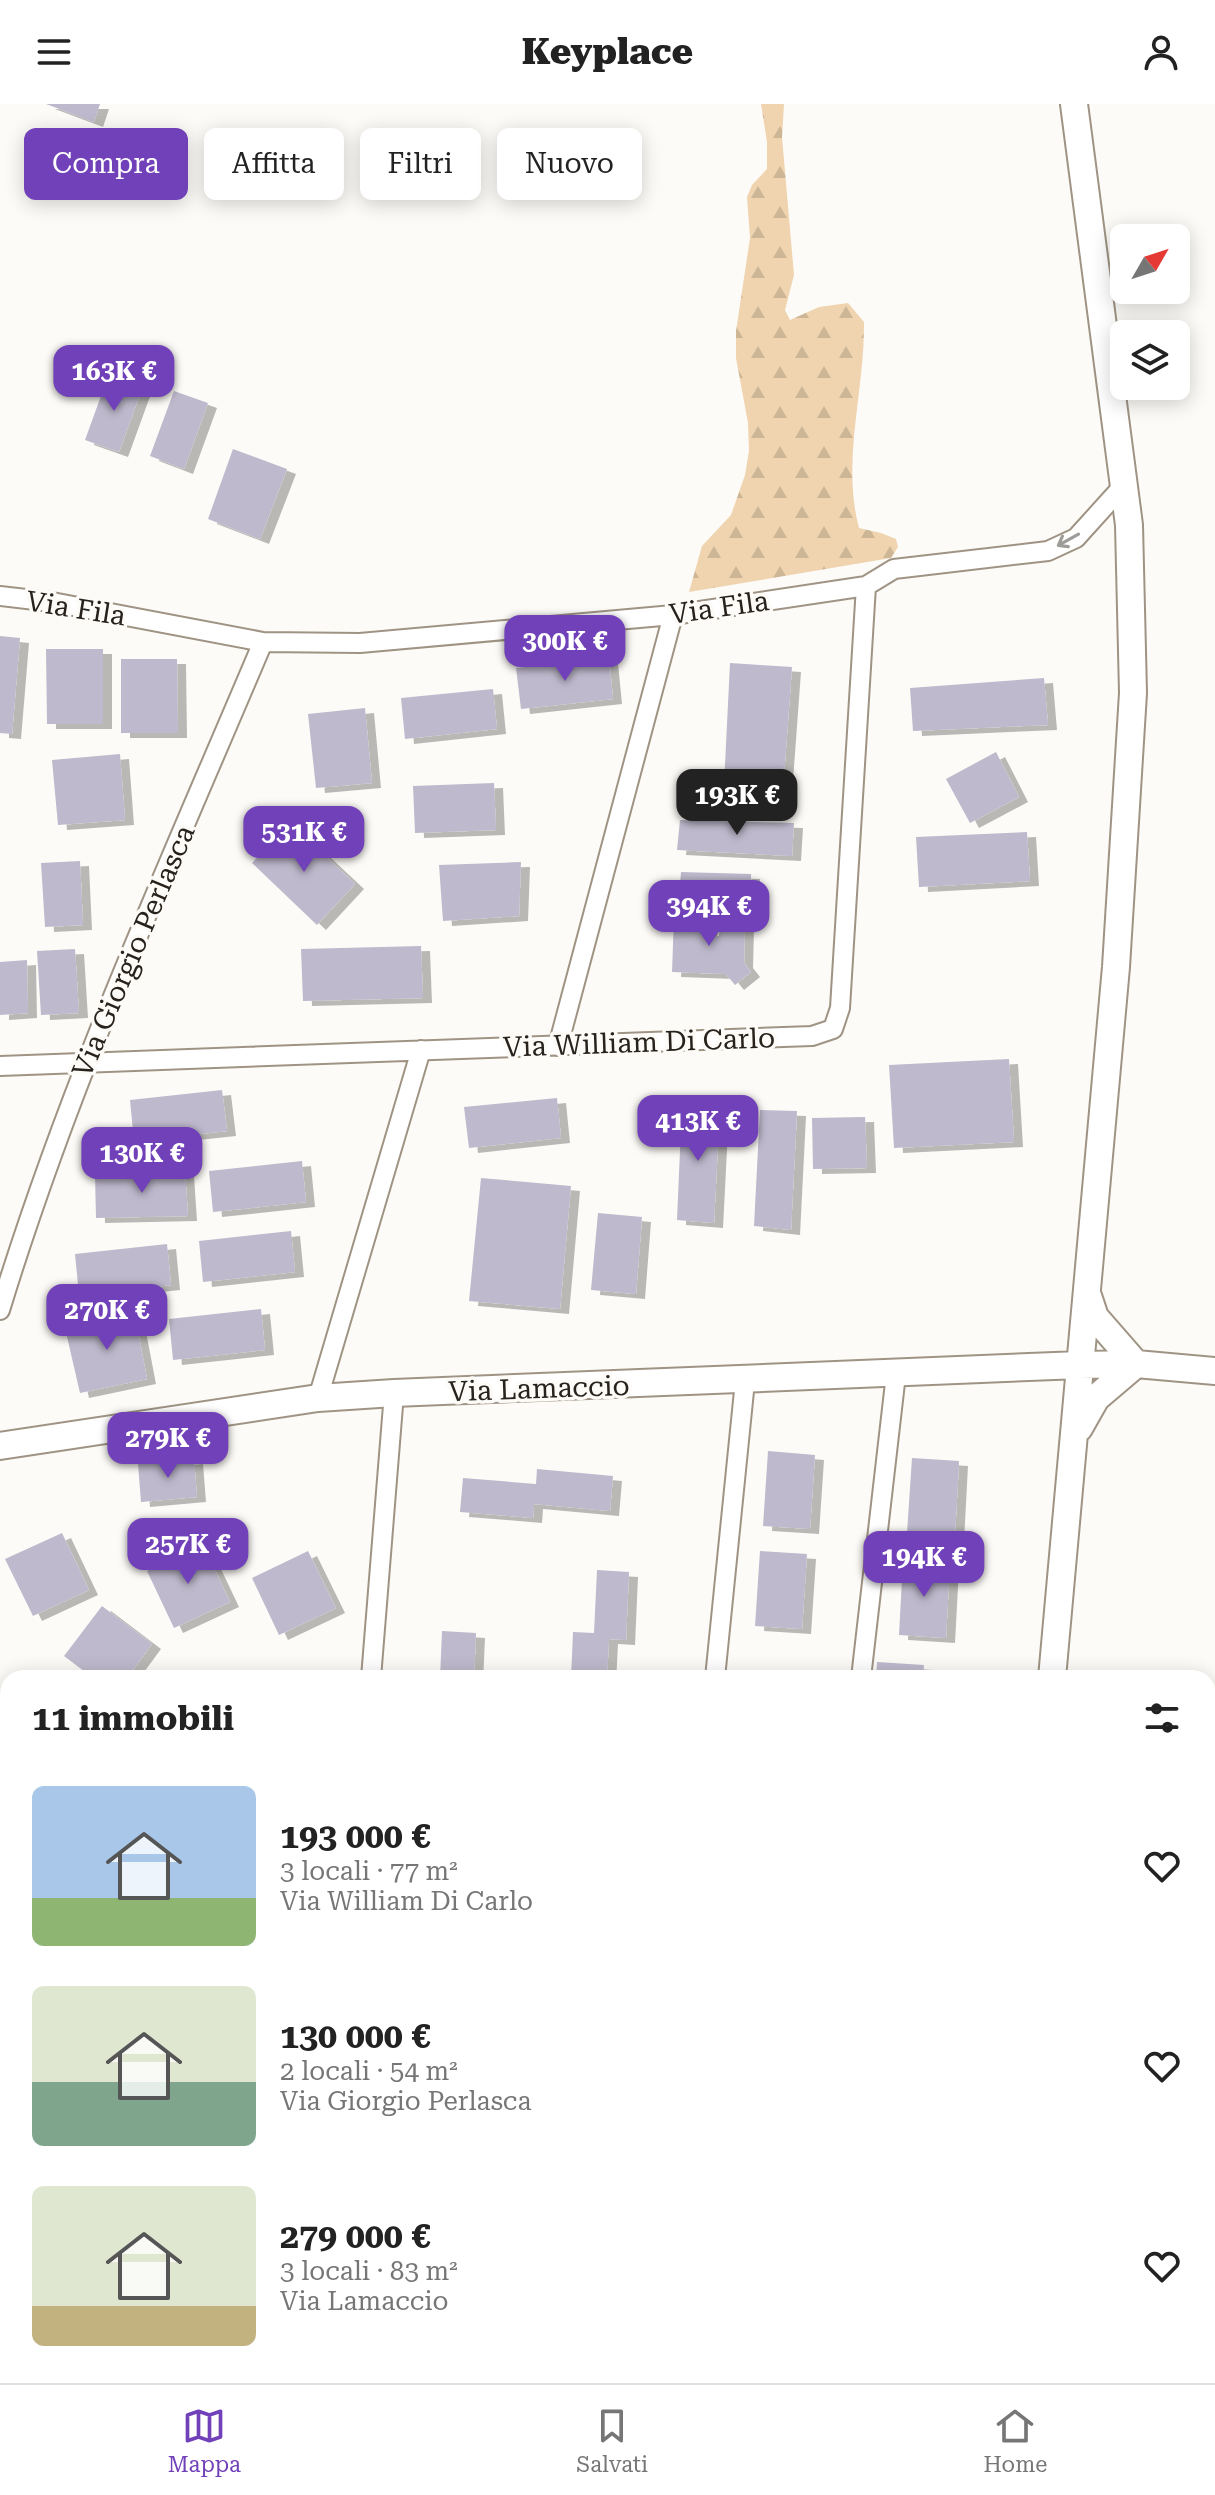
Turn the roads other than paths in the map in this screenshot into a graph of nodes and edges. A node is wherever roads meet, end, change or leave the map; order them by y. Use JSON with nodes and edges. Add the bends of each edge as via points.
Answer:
{"nodes":[{"id":1,"x":1074,"y":104,"type":"edge"},
{"id":2,"x":1123,"y":486,"type":"junction"},
{"id":3,"x":866,"y":586,"type":"junction"},
{"id":4,"x":0,"y":596,"type":"edge"},
{"id":5,"x":673,"y":615,"type":"junction"},
{"id":6,"x":263,"y":642,"type":"junction"},
{"id":7,"x":558,"y":1046,"type":"junction"},
{"id":8,"x":421,"y":1050,"type":"junction"},
{"id":9,"x":84,"y":1064,"type":"junction"},
{"id":10,"x":0,"y":1066,"type":"edge"},
{"id":11,"x":1086,"y":1291,"type":"junction"},
{"id":12,"x":0,"y":1310,"type":"edge"},
{"id":13,"x":1136,"y":1364,"type":"junction"},
{"id":14,"x":1080,"y":1365,"type":"junction"},
{"id":15,"x":1215,"y":1371,"type":"edge"},
{"id":16,"x":896,"y":1374,"type":"junction"},
{"id":17,"x":745,"y":1381,"type":"junction"},
{"id":18,"x":394,"y":1393,"type":"junction"},
{"id":19,"x":318,"y":1398,"type":"junction"},
{"id":20,"x":1073,"y":1438,"type":"junction"},
{"id":21,"x":0,"y":1446,"type":"edge"},
{"id":22,"x":372,"y":1670,"type":"edge"},
{"id":23,"x":716,"y":1670,"type":"edge"},
{"id":24,"x":862,"y":1670,"type":"edge"},
{"id":25,"x":1053,"y":1670,"type":"edge"}],
"edges":[{"from":1,"to":2,"type":"main road"},
{"from":2,"to":3,"type":"street","name":"Via Fila","one_way":true,"via":[[1076,538],[1048,551],[894,569]]},
{"from":2,"to":11,"type":"main road","via":[[1129,525],[1133,693],[1116,967]]},
{"from":3,"to":5,"type":"street","name":"Via Fila"},
{"from":3,"to":7,"type":"street","name":"Via William Di Carlo","via":[[840,1008],[833,1029],[812,1036]]},
{"from":4,"to":6,"type":"street","name":"Via Fila"},
{"from":5,"to":6,"type":"street","name":"Via Fila","via":[[360,643]]},
{"from":5,"to":7,"type":"street"},
{"from":6,"to":9,"type":"street","name":"Via Giorgio Perlasca"},
{"from":7,"to":8,"type":"street","name":"Via William Di Carlo"},
{"from":8,"to":9,"type":"street","name":"Via William Di Carlo"},
{"from":8,"to":19,"type":"street"},
{"from":9,"to":10,"type":"street","name":"Via William Di Carlo"},
{"from":9,"to":12,"type":"street","name":"Via Giorgio Perlasca"},
{"from":11,"to":13,"type":"main road","via":[[1095,1317]]},
{"from":11,"to":14,"type":"main road"},
{"from":13,"to":14,"type":"main road","name":"Via Lamaccio"},
{"from":13,"to":15,"type":"main road","name":"Via Lamaccio"},
{"from":13,"to":20,"type":"main road","via":[[1096,1398]]},
{"from":14,"to":16,"type":"main road","name":"Via Lamaccio"},
{"from":14,"to":20,"type":"main road"},
{"from":16,"to":17,"type":"main road","name":"Via Lamaccio"},
{"from":16,"to":24,"type":"street"},
{"from":17,"to":18,"type":"main road","name":"Via Lamaccio"},
{"from":17,"to":23,"type":"street"},
{"from":18,"to":19,"type":"main road","name":"Via Lamaccio"},
{"from":18,"to":22,"type":"street"},
{"from":19,"to":21,"type":"main road","name":"Via Lamaccio"},
{"from":20,"to":25,"type":"main road"}]}
